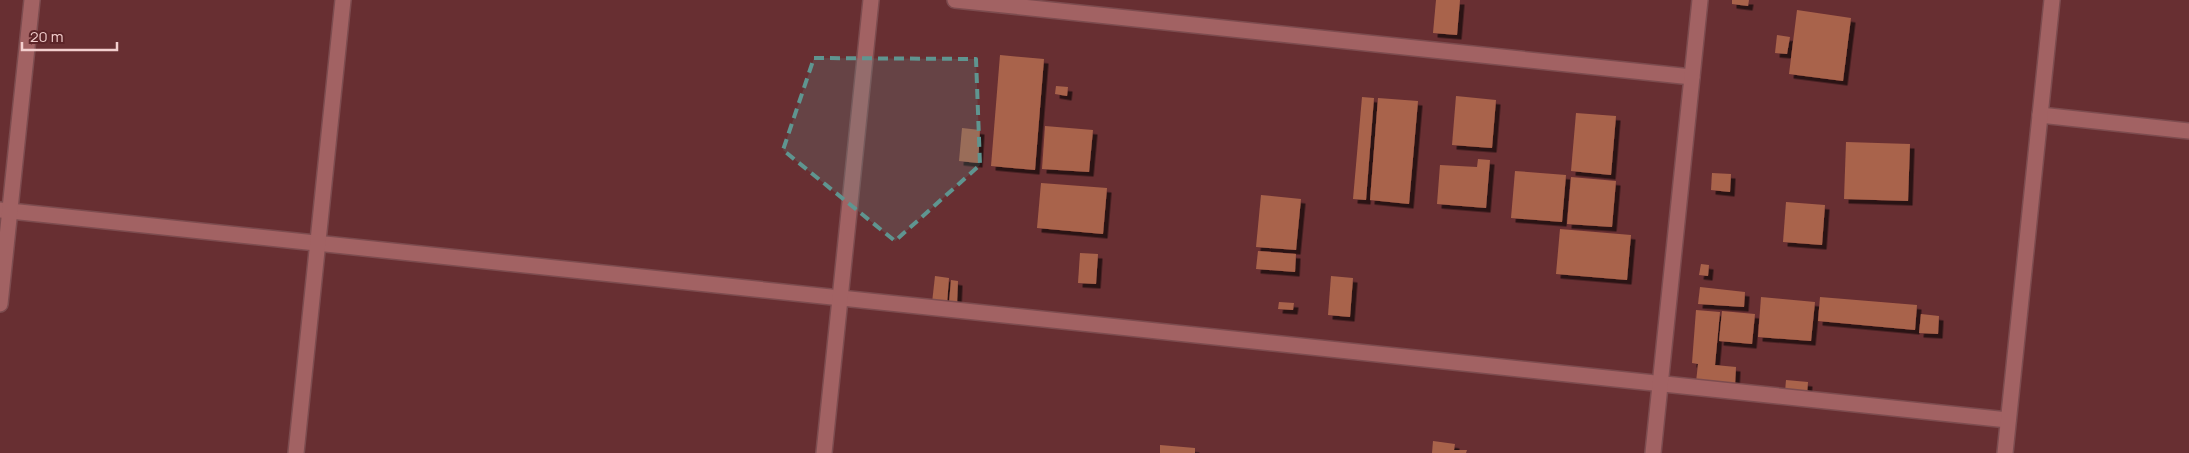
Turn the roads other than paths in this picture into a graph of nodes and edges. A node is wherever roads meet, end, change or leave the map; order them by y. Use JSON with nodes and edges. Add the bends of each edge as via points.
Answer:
{"nodes":[{"id":1,"x":32,"y":0,"type":"edge"},
{"id":2,"x":343,"y":0,"type":"edge"},
{"id":3,"x":871,"y":0,"type":"edge"},
{"id":4,"x":955,"y":0,"type":"edge"},
{"id":5,"x":1700,"y":0,"type":"edge"},
{"id":6,"x":2052,"y":0,"type":"edge"},
{"id":7,"x":1692,"y":78,"type":"junction"},
{"id":8,"x":2040,"y":115,"type":"junction"},
{"id":9,"x":2189,"y":131,"type":"edge"},
{"id":10,"x":5,"y":211,"type":"edge"},
{"id":11,"x":318,"y":243,"type":"junction"},
{"id":12,"x":840,"y":298,"type":"junction"},
{"id":13,"x":0,"y":304,"type":"edge"},
{"id":14,"x":1660,"y":384,"type":"junction"},
{"id":15,"x":2008,"y":420,"type":"junction"},
{"id":16,"x":296,"y":453,"type":"edge"},
{"id":17,"x":824,"y":453,"type":"edge"},
{"id":18,"x":1653,"y":453,"type":"edge"},
{"id":19,"x":2005,"y":453,"type":"edge"}],
"edges":[{"from":1,"to":10,"type":"street"},
{"from":2,"to":11,"type":"street"},
{"from":3,"to":12,"type":"street"},
{"from":4,"to":7,"type":"street"},
{"from":5,"to":7,"type":"street"},
{"from":6,"to":8,"type":"street"},
{"from":7,"to":14,"type":"street"},
{"from":8,"to":9,"type":"street"},
{"from":8,"to":15,"type":"street"},
{"from":10,"to":11,"type":"street"},
{"from":10,"to":13,"type":"street"},
{"from":11,"to":12,"type":"street"},
{"from":11,"to":16,"type":"street"},
{"from":12,"to":14,"type":"street"},
{"from":12,"to":17,"type":"street"},
{"from":14,"to":15,"type":"street"},
{"from":14,"to":18,"type":"street"},
{"from":15,"to":19,"type":"street"}]}
